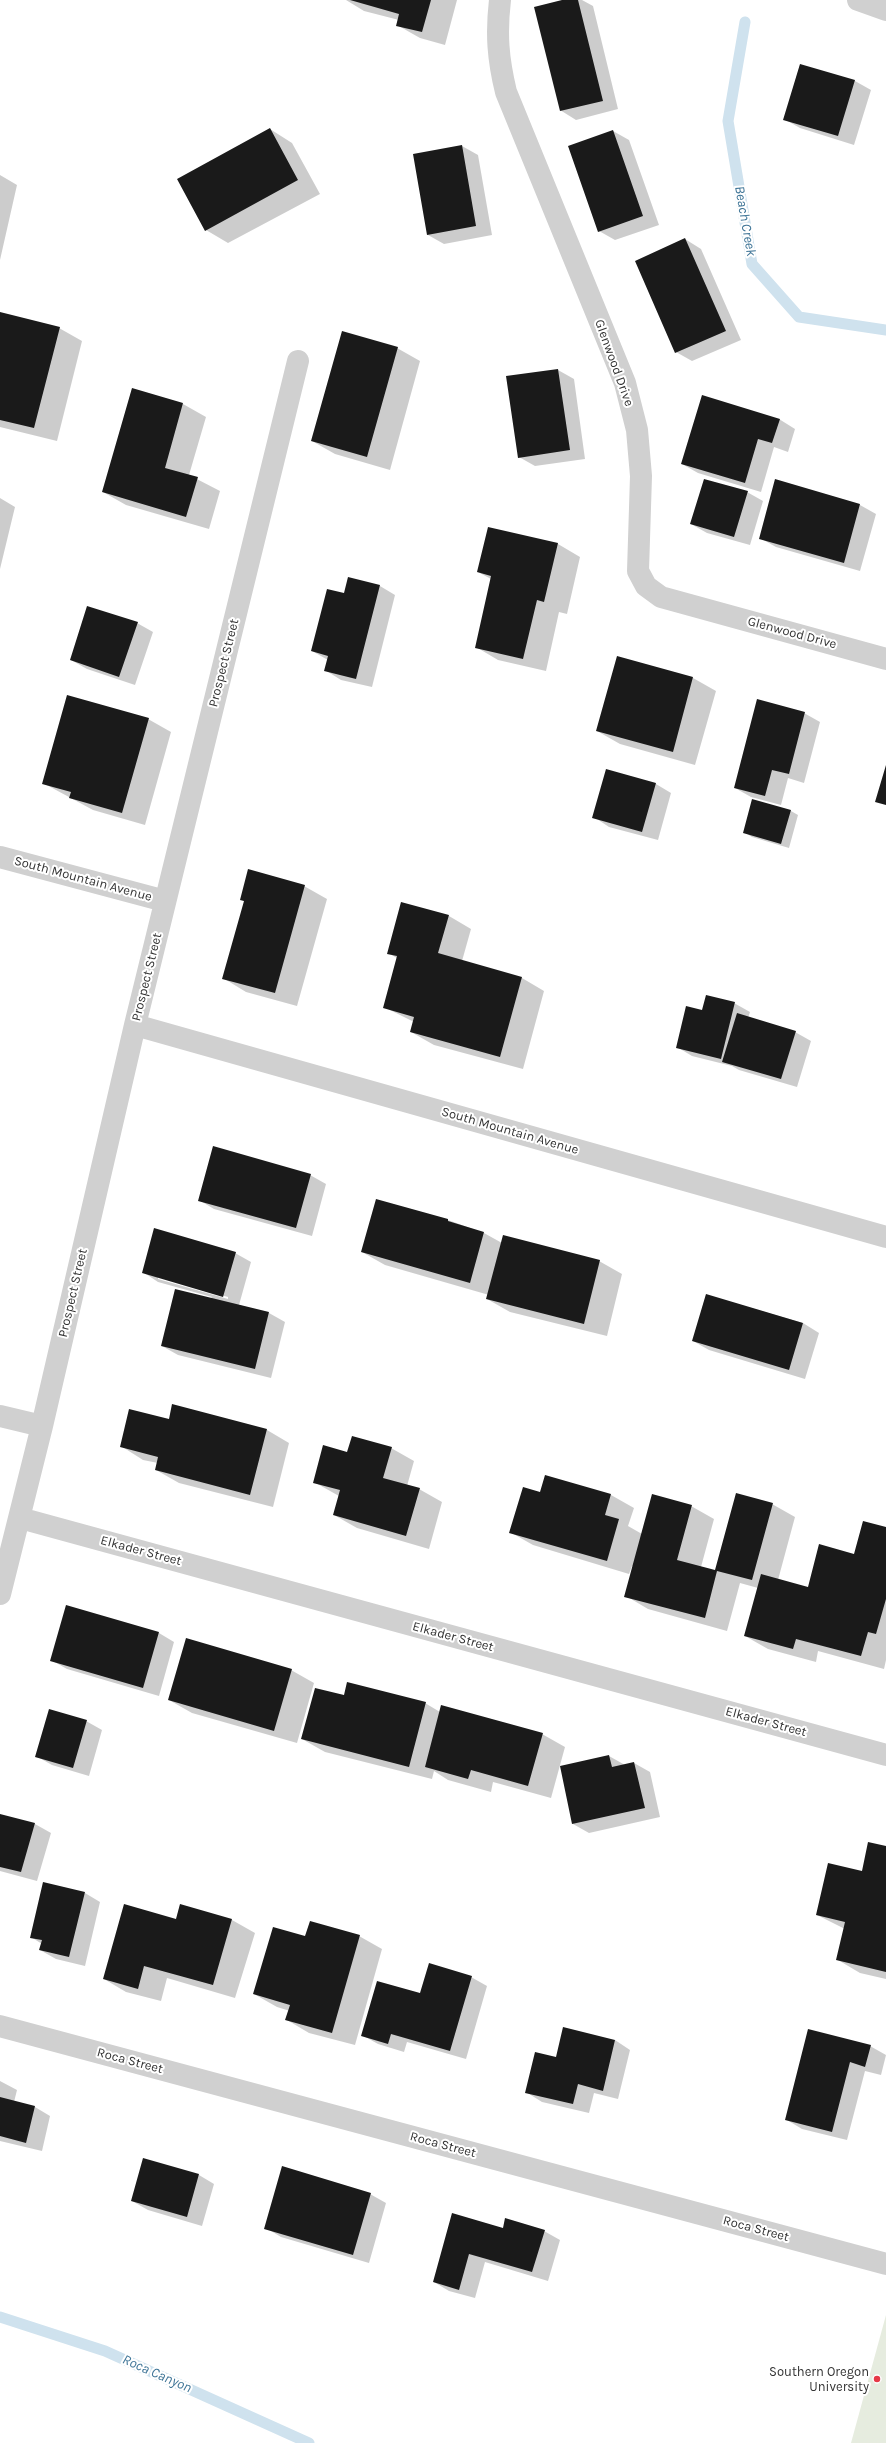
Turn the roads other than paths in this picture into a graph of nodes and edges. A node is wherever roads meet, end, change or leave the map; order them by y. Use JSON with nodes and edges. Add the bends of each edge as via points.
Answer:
{"nodes":[{"id":1,"x":500,"y":0,"type":"edge"},
{"id":2,"x":858,"y":0,"type":"edge"},
{"id":3,"x":886,"y":10,"type":"edge"},
{"id":4,"x":298,"y":361,"type":"dead end"},
{"id":5,"x":886,"y":659,"type":"edge"},
{"id":6,"x":0,"y":857,"type":"edge"},
{"id":7,"x":165,"y":901,"type":"junction"},
{"id":8,"x":135,"y":1024,"type":"junction"},
{"id":9,"x":886,"y":1237,"type":"edge"},
{"id":10,"x":0,"y":1416,"type":"edge"},
{"id":11,"x":42,"y":1426,"type":"junction"},
{"id":12,"x":20,"y":1518,"type":"junction"},
{"id":13,"x":0,"y":1594,"type":"edge"},
{"id":14,"x":886,"y":1755,"type":"edge"},
{"id":15,"x":0,"y":2026,"type":"edge"},
{"id":16,"x":886,"y":2264,"type":"edge"}],
"edges":[{"from":1,"to":5,"type":"street","name":"Glenwood Drive","via":[[497,26],[498,60],[506,92],[624,383],[637,430],[641,476],[638,571],[646,586],[661,597]]},
{"from":2,"to":3,"type":"street"},
{"from":4,"to":7,"type":"street","name":"Prospect Street"},
{"from":6,"to":7,"type":"street","name":"South Mountain Avenue"},
{"from":7,"to":8,"type":"street","name":"Prospect Street"},
{"from":8,"to":9,"type":"street","name":"South Mountain Avenue"},
{"from":8,"to":11,"type":"street","name":"Prospect Street"},
{"from":10,"to":11,"type":"street"},
{"from":11,"to":12,"type":"street","name":"Prospect Street"},
{"from":12,"to":13,"type":"street","name":"Prospect Street"},
{"from":12,"to":14,"type":"street","name":"Elkader Street"},
{"from":15,"to":16,"type":"street","name":"Roca Street"}]}
